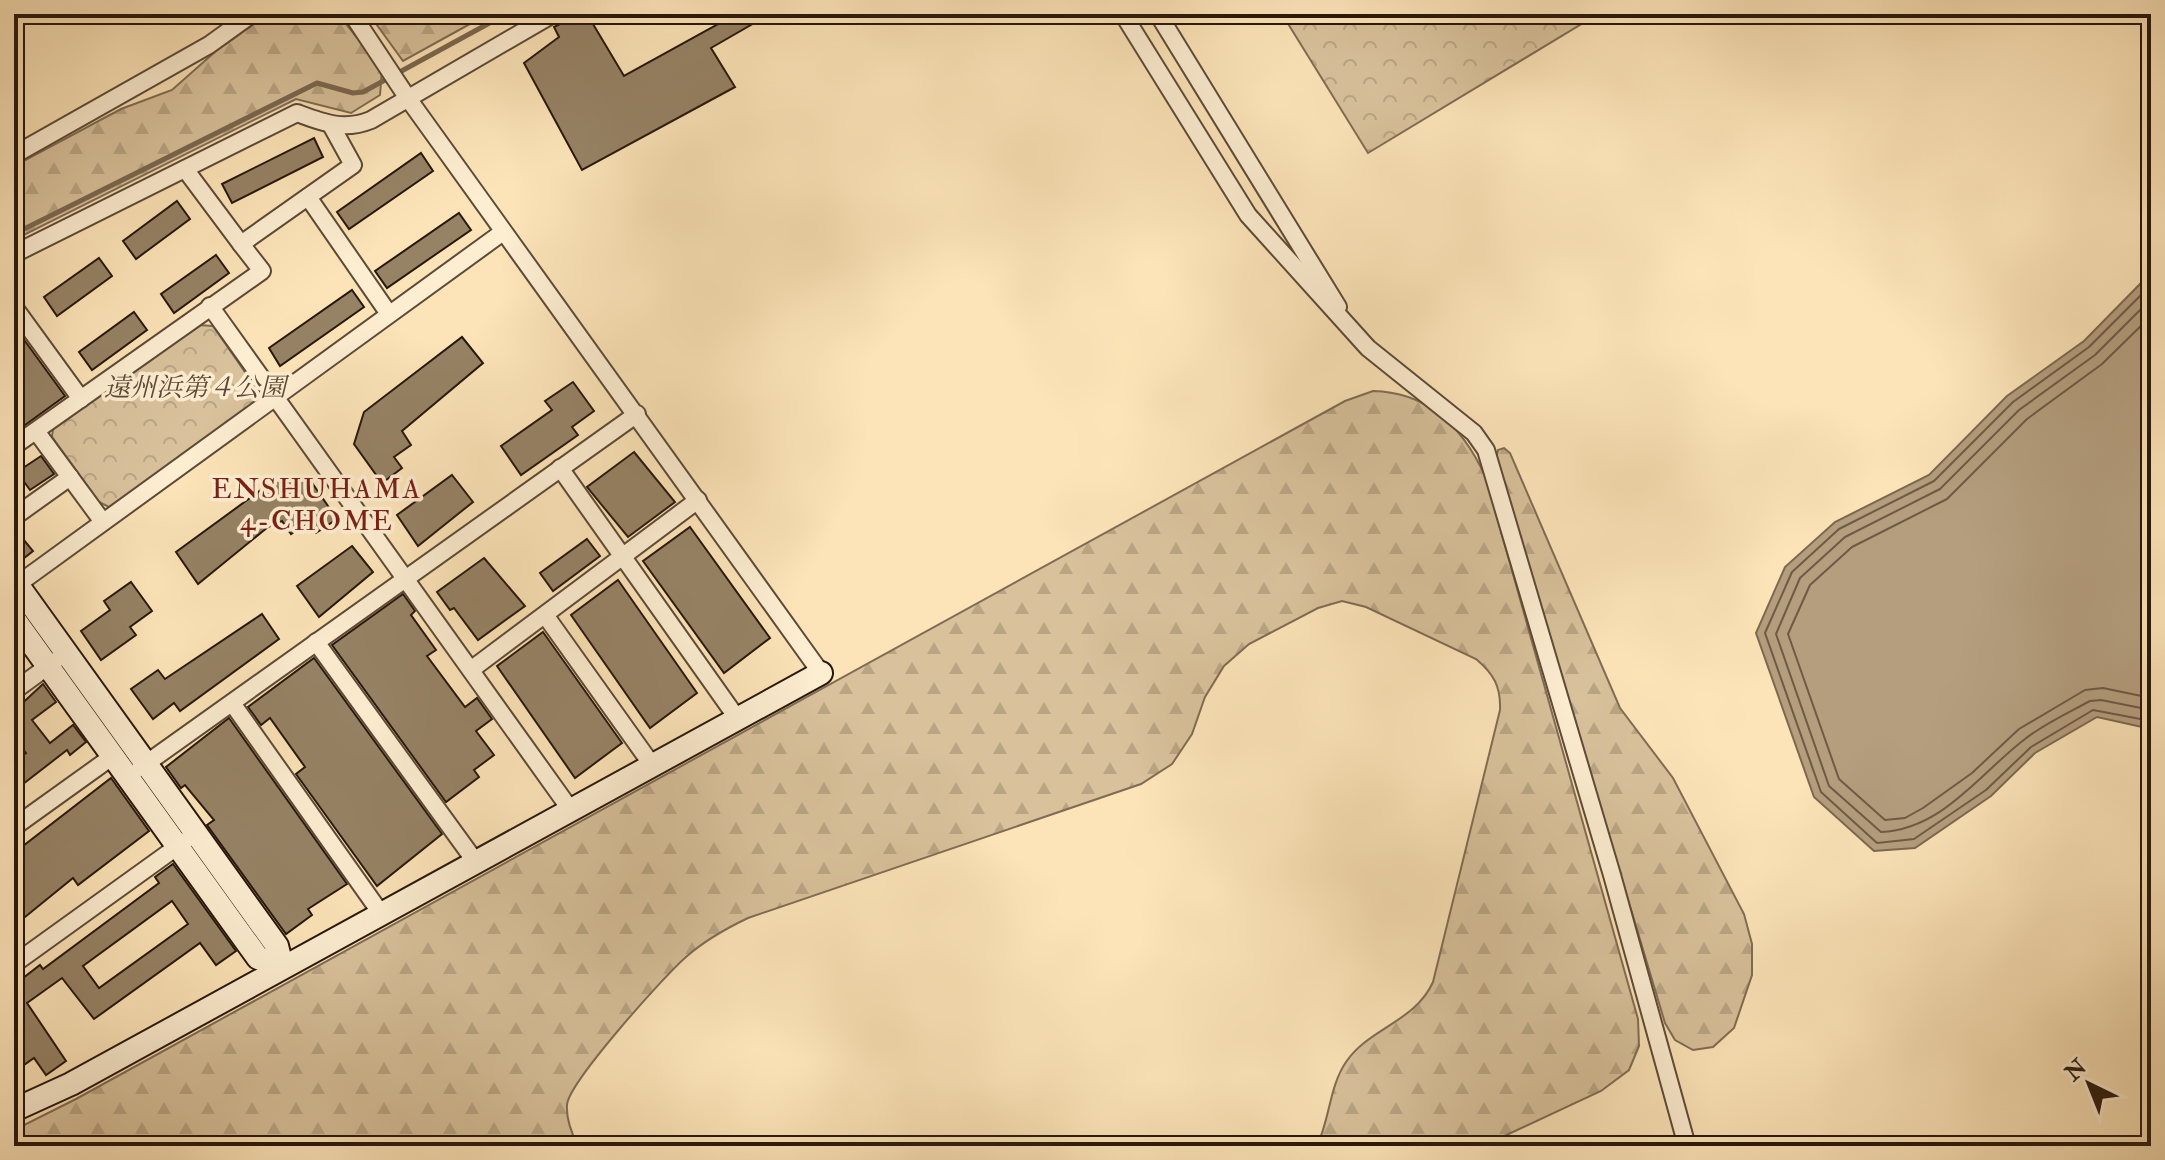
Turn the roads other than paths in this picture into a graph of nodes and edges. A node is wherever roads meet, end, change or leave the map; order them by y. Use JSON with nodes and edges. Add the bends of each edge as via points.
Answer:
{"nodes":[{"id":1,"x":252,"y":14,"type":"edge"},
{"id":2,"x":352,"y":14,"type":"edge"},
{"id":3,"x":553,"y":14,"type":"edge"},
{"id":4,"x":1123,"y":14,"type":"edge"},
{"id":5,"x":1158,"y":14,"type":"edge"},
{"id":6,"x":407,"y":97,"type":"junction"},
{"id":7,"x":331,"y":125,"type":"junction"},
{"id":8,"x":14,"y":155,"type":"edge"},
{"id":9,"x":185,"y":169,"type":"junction"},
{"id":10,"x":308,"y":197,"type":"junction"},
{"id":11,"x":503,"y":232,"type":"junction"},
{"id":12,"x":241,"y":244,"type":"junction"},
{"id":13,"x":14,"y":254,"type":"edge"},
{"id":14,"x":210,"y":306,"type":"junction"},
{"id":15,"x":14,"y":307,"type":"edge"},
{"id":16,"x":389,"y":314,"type":"junction"},
{"id":17,"x":1353,"y":332,"type":"junction"},
{"id":18,"x":81,"y":399,"type":"junction"},
{"id":19,"x":274,"y":399,"type":"junction"},
{"id":20,"x":637,"y":414,"type":"junction"},
{"id":21,"x":36,"y":431,"type":"junction"},
{"id":22,"x":14,"y":446,"type":"edge"},
{"id":23,"x":560,"y":468,"type":"junction"},
{"id":24,"x":70,"y":477,"type":"junction"},
{"id":25,"x":698,"y":500,"type":"junction"},
{"id":26,"x":14,"y":517,"type":"edge"},
{"id":27,"x":103,"y":522,"type":"junction"},
{"id":28,"x":625,"y":555,"type":"junction"},
{"id":29,"x":406,"y":578,"type":"junction"},
{"id":30,"x":15,"y":584,"type":"edge"},
{"id":31,"x":545,"y":615,"type":"junction"},
{"id":32,"x":14,"y":619,"type":"edge"},
{"id":33,"x":316,"y":642,"type":"junction"},
{"id":34,"x":57,"y":660,"type":"junction"},
{"id":35,"x":472,"y":669,"type":"junction"},
{"id":36,"x":821,"y":673,"type":"joint"},
{"id":37,"x":14,"y":691,"type":"edge"},
{"id":38,"x":232,"y":703,"type":"junction"},
{"id":39,"x":737,"y":718,"type":"junction"},
{"id":40,"x":113,"y":756,"type":"junction"},
{"id":41,"x":652,"y":765,"type":"junction"},
{"id":42,"x":137,"y":770,"type":"junction"},
{"id":43,"x":570,"y":809,"type":"junction"},
{"id":44,"x":14,"y":827,"type":"edge"},
{"id":45,"x":187,"y":840,"type":"junction"},
{"id":46,"x":475,"y":861,"type":"junction"},
{"id":47,"x":380,"y":912,"type":"junction"},
{"id":48,"x":14,"y":964,"type":"edge"},
{"id":49,"x":282,"y":966,"type":"junction"},
{"id":50,"x":14,"y":1110,"type":"edge"},
{"id":51,"x":1687,"y":1146,"type":"edge"}],
"edges":[{"from":1,"to":8,"type":"street","via":[[209,45]]},
{"from":2,"to":6,"type":"street"},
{"from":3,"to":6,"type":"street"},
{"from":4,"to":17,"type":"street","via":[[1248,215]]},
{"from":5,"to":17,"type":"street"},
{"from":6,"to":7,"type":"street","via":[[354,127]]},
{"from":6,"to":11,"type":"street"},
{"from":7,"to":9,"type":"street","via":[[297,113]]},
{"from":7,"to":10,"type":"street","via":[[353,165]]},
{"from":9,"to":12,"type":"street"},
{"from":9,"to":13,"type":"street"},
{"from":10,"to":12,"type":"street"},
{"from":10,"to":16,"type":"street"},
{"from":11,"to":16,"type":"street"},
{"from":11,"to":20,"type":"street"},
{"from":12,"to":14,"type":"street","via":[[262,271]]},
{"from":14,"to":18,"type":"street"},
{"from":14,"to":19,"type":"street"},
{"from":15,"to":18,"type":"street"},
{"from":16,"to":19,"type":"street"},
{"from":17,"to":51,"type":"street","via":[[1474,433],[1486,450]]},
{"from":18,"to":21,"type":"street"},
{"from":19,"to":27,"type":"street"},
{"from":19,"to":29,"type":"street"},
{"from":20,"to":23,"type":"street"},
{"from":20,"to":25,"type":"street"},
{"from":21,"to":22,"type":"street"},
{"from":21,"to":24,"type":"street"},
{"from":23,"to":28,"type":"street"},
{"from":23,"to":29,"type":"street"},
{"from":24,"to":26,"type":"street"},
{"from":24,"to":27,"type":"street"},
{"from":25,"to":28,"type":"street"},
{"from":25,"to":36,"type":"street"},
{"from":27,"to":30,"type":"street"},
{"from":28,"to":31,"type":"street"},
{"from":28,"to":39,"type":"street"},
{"from":29,"to":33,"type":"street"},
{"from":29,"to":35,"type":"street"},
{"from":30,"to":34,"type":"street"},
{"from":31,"to":35,"type":"street"},
{"from":31,"to":41,"type":"street"},
{"from":32,"to":34,"type":"street"},
{"from":33,"to":38,"type":"street"},
{"from":33,"to":46,"type":"street"},
{"from":34,"to":37,"type":"street"},
{"from":34,"to":40,"type":"street"},
{"from":34,"to":42,"type":"street"},
{"from":35,"to":43,"type":"street"},
{"from":36,"to":39,"type":"street"},
{"from":38,"to":42,"type":"street"},
{"from":38,"to":47,"type":"street"},
{"from":39,"to":41,"type":"street"},
{"from":40,"to":42,"type":"street"},
{"from":40,"to":44,"type":"street"},
{"from":41,"to":43,"type":"street"},
{"from":42,"to":45,"type":"street"},
{"from":43,"to":46,"type":"street"},
{"from":45,"to":48,"type":"street"},
{"from":45,"to":49,"type":"street","via":[[258,958]]},
{"from":46,"to":47,"type":"street"},
{"from":47,"to":49,"type":"street"},
{"from":49,"to":50,"type":"street","via":[[71,1084]]}]}
